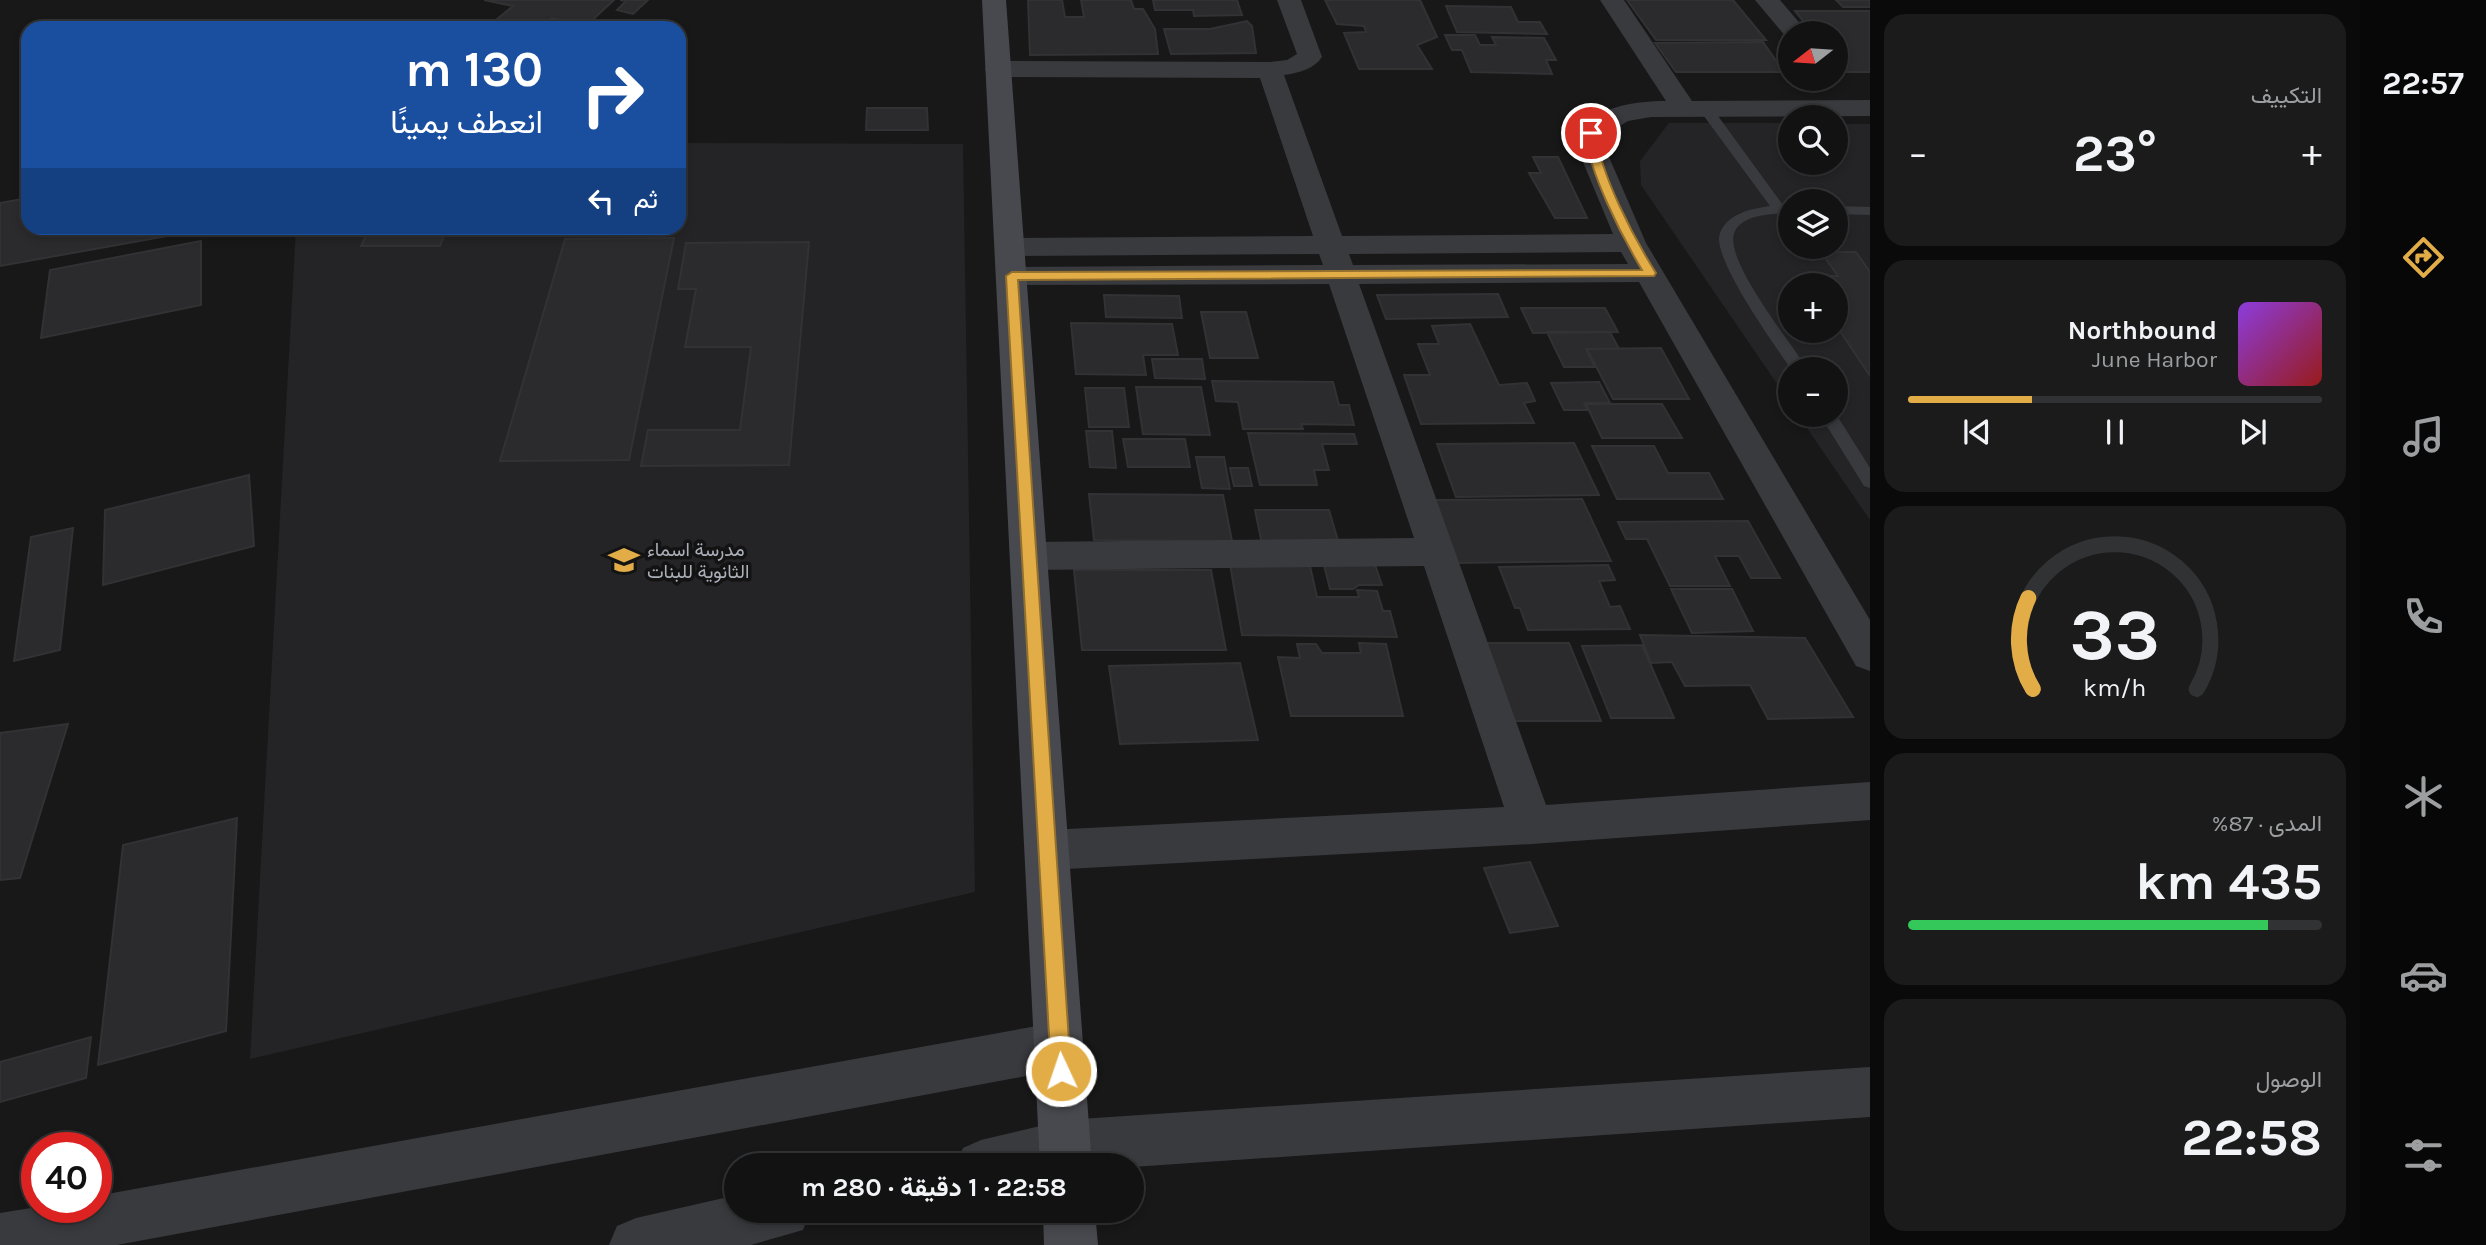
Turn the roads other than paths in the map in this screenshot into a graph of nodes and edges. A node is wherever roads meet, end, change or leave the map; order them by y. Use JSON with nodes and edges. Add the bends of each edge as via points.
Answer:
{"nodes":[{"id":1,"x":994,"y":0,"type":"edge"},
{"id":2,"x":1289,"y":0,"type":"edge"},
{"id":3,"x":1612,"y":0,"type":"edge"},
{"id":4,"x":1767,"y":0,"type":"edge"},
{"id":5,"x":1785,"y":21,"type":"edge"},
{"id":6,"x":999,"y":69,"type":"junction"},
{"id":7,"x":1270,"y":69,"type":"junction"},
{"id":8,"x":1847,"y":91,"type":"edge"},
{"id":9,"x":1695,"y":108,"type":"junction"},
{"id":10,"x":1865,"y":108,"type":"edge"},
{"id":11,"x":1778,"y":201,"type":"edge"},
{"id":12,"x":1778,"y":210,"type":"edge"},
{"id":13,"x":1848,"y":210,"type":"edge"},
{"id":14,"x":1870,"y":211,"type":"edge"},
{"id":15,"x":1631,"y":243,"type":"junction"},
{"id":16,"x":1011,"y":261,"type":"junction"},
{"id":17,"x":1336,"y":261,"type":"junction"},
{"id":18,"x":1650,"y":273,"type":"junction"},
{"id":19,"x":1791,"y":357,"type":"edge"},
{"id":20,"x":1836,"y":427,"type":"edge"},
{"id":21,"x":1870,"y":482,"type":"edge"},
{"id":22,"x":1437,"y":552,"type":"junction"},
{"id":23,"x":1029,"y":556,"type":"junction"},
{"id":24,"x":1870,"y":655,"type":"edge"},
{"id":25,"x":1870,"y":801,"type":"edge"},
{"id":26,"x":1532,"y":824,"type":"junction"},
{"id":27,"x":1048,"y":850,"type":"junction"},
{"id":28,"x":1059,"y":1046,"type":"junction"},
{"id":29,"x":1870,"y":1092,"type":"edge"},
{"id":30,"x":1065,"y":1153,"type":"edge"},
{"id":31,"x":1103,"y":1153,"type":"edge"},
{"id":32,"x":731,"y":1223,"type":"edge"},
{"id":33,"x":1070,"y":1223,"type":"edge"},
{"id":34,"x":0,"y":1240,"type":"edge"},
{"id":35,"x":636,"y":1245,"type":"edge"},
{"id":36,"x":1071,"y":1245,"type":"edge"}],
"edges":[{"from":1,"to":6,"type":"street"},
{"from":2,"to":7,"type":"street","via":[[1310,57],[1294,66]]},
{"from":3,"to":9,"type":"street"},
{"from":4,"to":5,"type":"street"},
{"from":6,"to":7,"type":"street"},
{"from":6,"to":16,"type":"street"},
{"from":7,"to":17,"type":"street"},
{"from":8,"to":10,"type":"street"},
{"from":9,"to":10,"type":"street"},
{"from":9,"to":11,"type":"lane"},
{"from":9,"to":15,"type":"street","via":[[1627,112],[1602,122],[1591,133],[1592,150]]},
{"from":12,"to":19,"type":"lane","via":[[1735,223],[1725,242],[1734,267]]},
{"from":13,"to":14,"type":"lane"},
{"from":15,"to":17,"type":"street"},
{"from":15,"to":18,"type":"street"},
{"from":16,"to":17,"type":"street"},
{"from":16,"to":23,"type":"street"},
{"from":17,"to":18,"type":"street"},
{"from":17,"to":22,"type":"street"},
{"from":18,"to":24,"type":"street"},
{"from":20,"to":21,"type":"lane"},
{"from":22,"to":23,"type":"street"},
{"from":22,"to":26,"type":"street"},
{"from":23,"to":27,"type":"street"},
{"from":25,"to":26,"type":"street"},
{"from":26,"to":27,"type":"street"},
{"from":27,"to":28,"type":"street"},
{"from":28,"to":30,"type":"street"},
{"from":28,"to":34,"type":"street"},
{"from":29,"to":31,"type":"street"},
{"from":32,"to":35,"type":"street"},
{"from":33,"to":36,"type":"street"}]}
